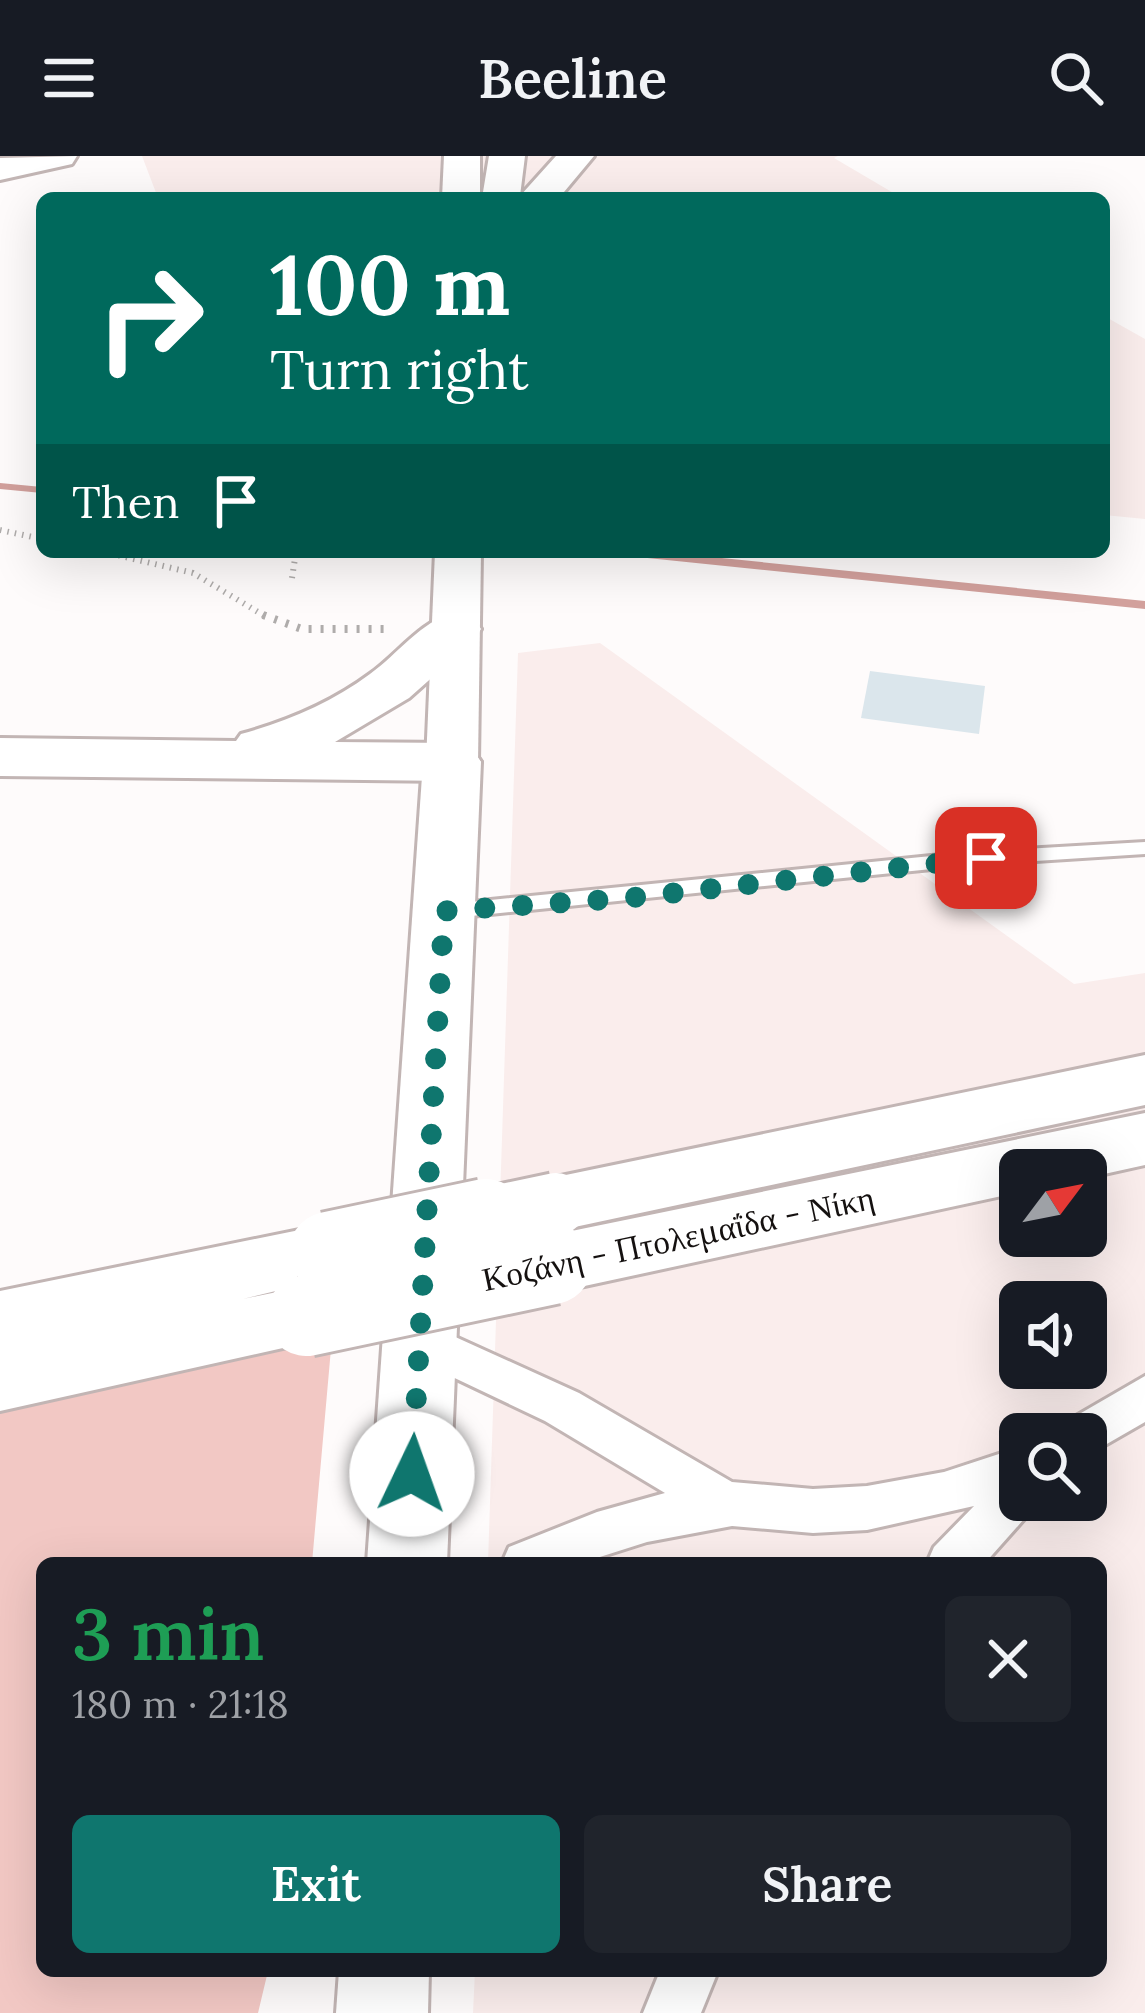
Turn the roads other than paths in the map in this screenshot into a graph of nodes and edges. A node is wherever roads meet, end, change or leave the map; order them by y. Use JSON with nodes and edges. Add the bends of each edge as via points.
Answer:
{"nodes":[{"id":1,"x":59,"y":156,"type":"edge"},
{"id":2,"x":462,"y":156,"type":"edge"},
{"id":3,"x":507,"y":156,"type":"edge"},
{"id":4,"x":576,"y":156,"type":"edge"},
{"id":5,"x":0,"y":170,"type":"edge"},
{"id":6,"x":461,"y":192,"type":"edge"},
{"id":7,"x":502,"y":192,"type":"edge"},
{"id":8,"x":543,"y":192,"type":"edge"},
{"id":9,"x":456,"y":586,"type":"edge"},
{"id":10,"x":0,"y":757,"type":"edge"},
{"id":11,"x":206,"y":757,"type":"junction"},
{"id":12,"x":451,"y":779,"type":"junction"},
{"id":13,"x":0,"y":787,"type":"edge"},
{"id":14,"x":1145,"y":848,"type":"edge"},
{"id":15,"x":444,"y":911,"type":"junction"},
{"id":16,"x":1145,"y":1080,"type":"edge"},
{"id":17,"x":1145,"y":1139,"type":"edge"},
{"id":18,"x":554,"y":1234,"type":"junction"},
{"id":19,"x":317,"y":1284,"type":"junction"},
{"id":20,"x":0,"y":1321,"type":"edge"},
{"id":21,"x":420,"y":1340,"type":"junction"},
{"id":22,"x":0,"y":1381,"type":"edge"},
{"id":23,"x":1145,"y":1396,"type":"edge"},
{"id":24,"x":1107,"y":1421,"type":"edge"},
{"id":25,"x":999,"y":1476,"type":"edge"},
{"id":26,"x":726,"y":1504,"type":"junction"},
{"id":27,"x":999,"y":1514,"type":"edge"},
{"id":28,"x":407,"y":1557,"type":"edge"},
{"id":29,"x":544,"y":1557,"type":"edge"},
{"id":30,"x":958,"y":1557,"type":"edge"},
{"id":31,"x":384,"y":1977,"type":"edge"},
{"id":32,"x":687,"y":1977,"type":"edge"},
{"id":33,"x":382,"y":2013,"type":"edge"},
{"id":34,"x":672,"y":2013,"type":"edge"}],
"edges":[{"from":1,"to":5,"type":"main road"},
{"from":2,"to":6,"type":"main road"},
{"from":3,"to":7,"type":"main road"},
{"from":4,"to":8,"type":"main road"},
{"from":9,"to":11,"type":"main road","via":[[404,680],[268,745]]},
{"from":9,"to":12,"type":"main road"},
{"from":10,"to":11,"type":"main road"},
{"from":11,"to":12,"type":"main road"},
{"from":12,"to":13,"type":"main road"},
{"from":12,"to":15,"type":"main road"},
{"from":14,"to":15,"type":"lane"},
{"from":15,"to":21,"type":"main road"},
{"from":16,"to":18,"type":"main road","name":"Κοζάνη - Πτολεμαΐδα - Νίκη"},
{"from":17,"to":18,"type":"main road","name":"Κοζάνη - Πτολεμαΐδα - Νίκη"},
{"from":18,"to":19,"type":"main road","name":"Κοζάνη - Πτολεμαΐδα - Νίκη","bridge":true},
{"from":19,"to":20,"type":"main road","name":"Κοζάνη - Πτολεμαΐδα - Νίκη"},
{"from":19,"to":22,"type":"main road","name":"Κοζάνη - Πτολεμαΐδα - Νίκη"},
{"from":21,"to":26,"type":"street","via":[[562,1407]]},
{"from":21,"to":28,"type":"main road"},
{"from":23,"to":24,"type":"street"},
{"from":25,"to":26,"type":"street","via":[[950,1496],[876,1509]]},
{"from":26,"to":29,"type":"street"},
{"from":27,"to":30,"type":"street"},
{"from":31,"to":33,"type":"main road"},
{"from":32,"to":34,"type":"street"}]}
